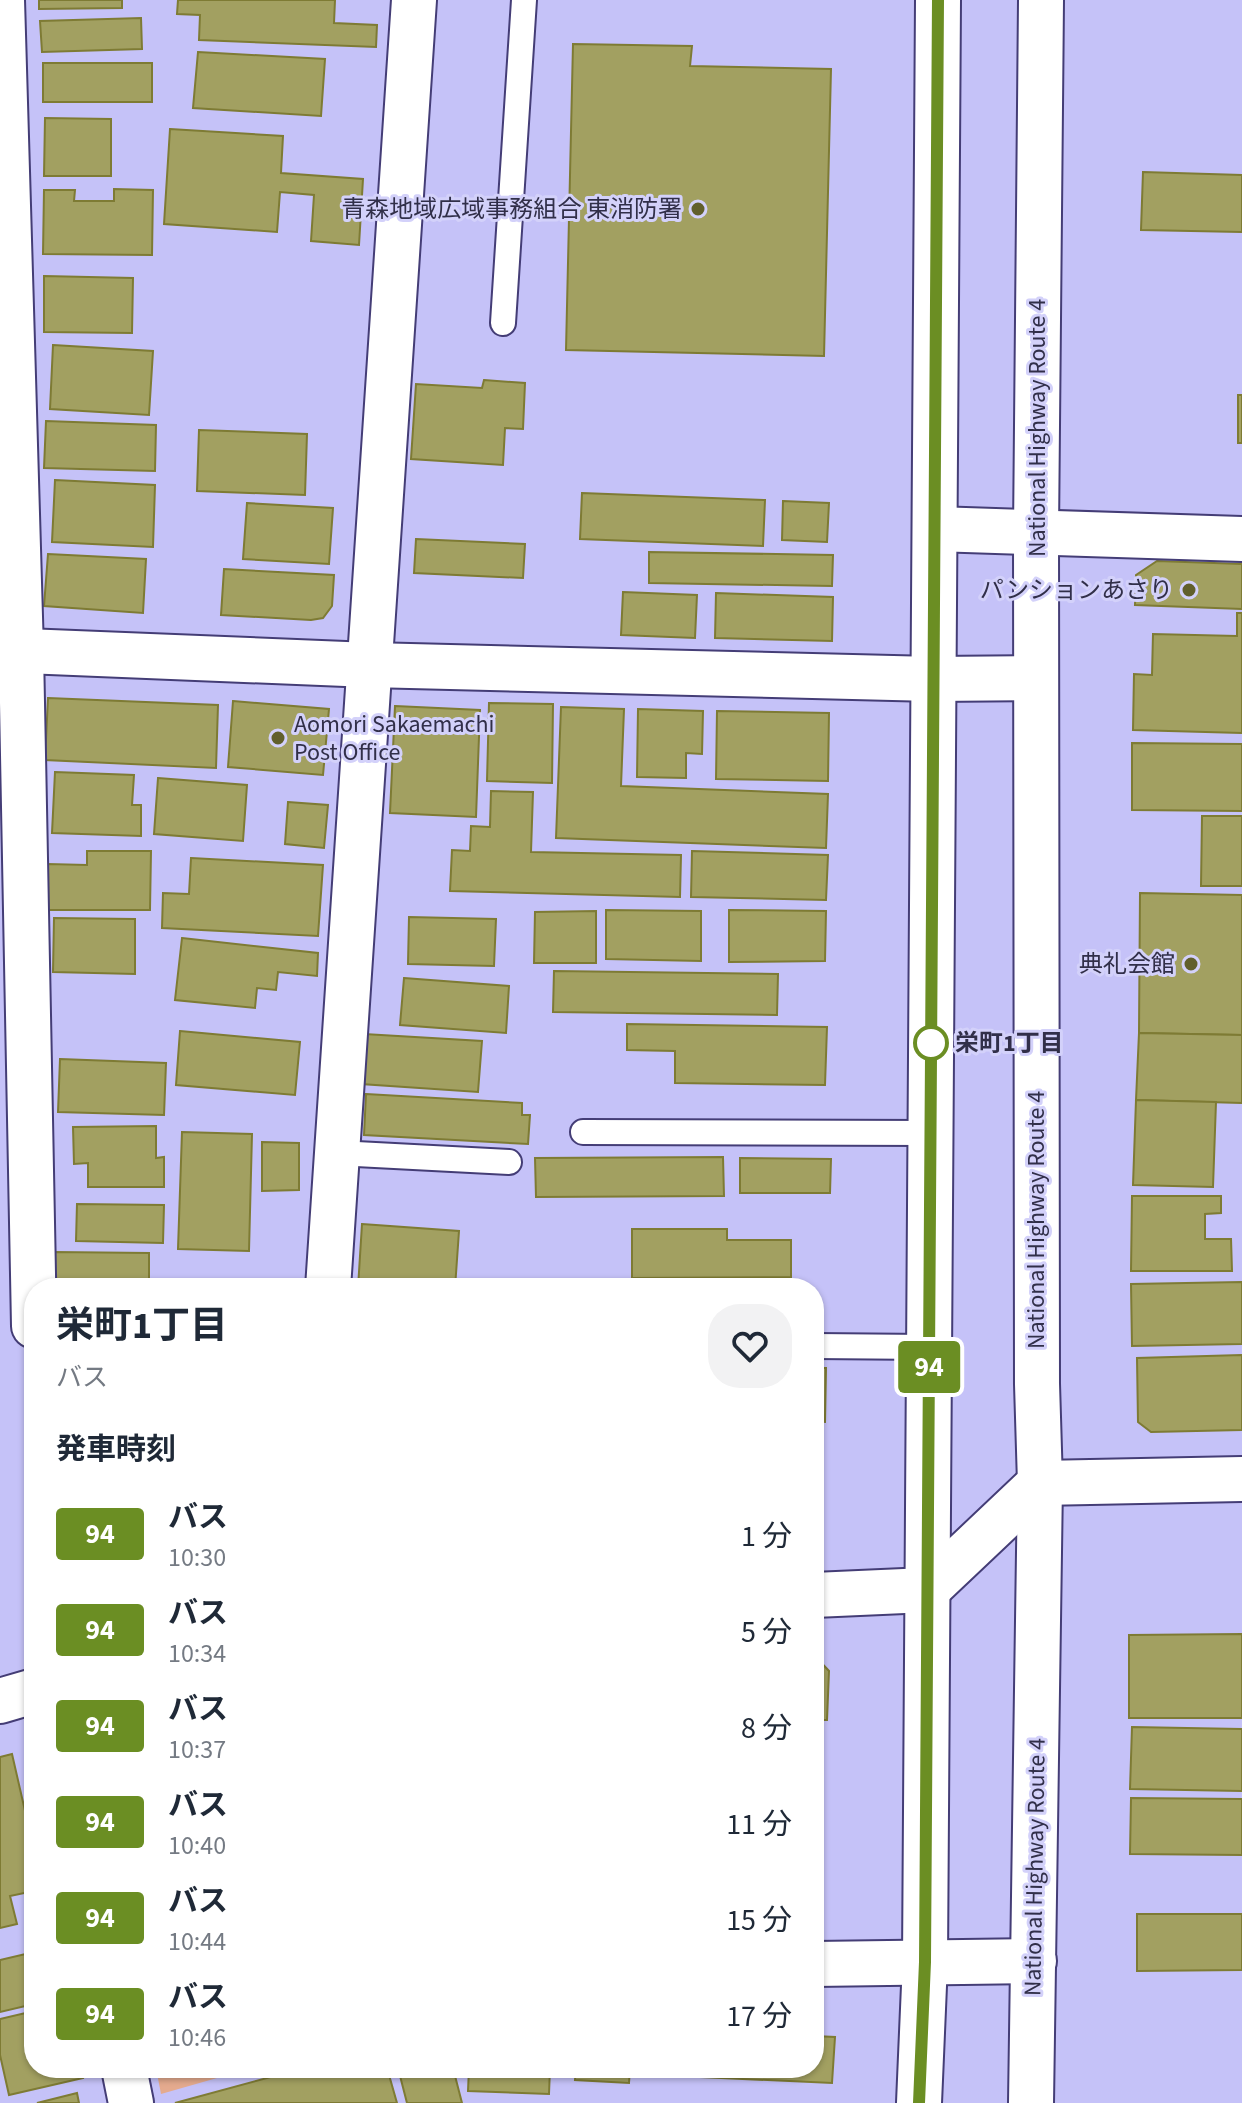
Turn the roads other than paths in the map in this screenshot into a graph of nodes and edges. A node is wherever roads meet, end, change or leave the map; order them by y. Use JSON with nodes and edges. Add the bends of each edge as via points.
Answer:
{"nodes":[{"id":1,"x":2,"y":0,"type":"edge"},
{"id":2,"x":414,"y":0,"type":"edge"},
{"id":3,"x":524,"y":0,"type":"edge"},
{"id":4,"x":938,"y":0,"type":"edge"},
{"id":5,"x":1041,"y":0,"type":"edge"},
{"id":6,"x":4,"y":192,"type":"edge"},
{"id":7,"x":503,"y":323,"type":"dead end"},
{"id":8,"x":935,"y":529,"type":"junction"},
{"id":9,"x":1036,"y":532,"type":"junction"},
{"id":10,"x":1242,"y":539,"type":"edge"},
{"id":11,"x":10,"y":651,"type":"edge"},
{"id":12,"x":370,"y":665,"type":"junction"},
{"id":13,"x":1036,"y":678,"type":"junction"},
{"id":14,"x":933,"y":679,"type":"junction"},
{"id":15,"x":583,"y":1132,"type":"dead end"},
{"id":16,"x":931,"y":1133,"type":"junction"},
{"id":17,"x":337,"y":1153,"type":"junction"},
{"id":18,"x":509,"y":1162,"type":"dead end"},
{"id":19,"x":32,"y":1278,"type":"edge"},
{"id":20,"x":329,"y":1278,"type":"edge"},
{"id":21,"x":824,"y":1346,"type":"edge"},
{"id":22,"x":929,"y":1347,"type":"junction"},
{"id":23,"x":1242,"y":1479,"type":"edge"},
{"id":24,"x":1040,"y":1483,"type":"junction"},
{"id":25,"x":927,"y":1590,"type":"junction"},
{"id":26,"x":824,"y":1595,"type":"edge"},
{"id":27,"x":24,"y":1694,"type":"edge"},
{"id":28,"x":0,"y":1701,"type":"edge"},
{"id":29,"x":1034,"y":1961,"type":"junction"},
{"id":30,"x":925,"y":1962,"type":"junction"},
{"id":31,"x":824,"y":1964,"type":"edge"},
{"id":32,"x":126,"y":2078,"type":"edge"},
{"id":33,"x":131,"y":2103,"type":"edge"},
{"id":34,"x":919,"y":2103,"type":"edge"},
{"id":35,"x":1031,"y":2103,"type":"edge"}],
"edges":[{"from":1,"to":6,"type":"main road"},
{"from":2,"to":12,"type":"main road"},
{"from":3,"to":7,"type":"lane"},
{"from":4,"to":8,"type":"main road"},
{"from":5,"to":9,"type":"main road","name":"National Highway Route 4"},
{"from":6,"to":11,"type":"main road"},
{"from":8,"to":9,"type":"main road"},
{"from":8,"to":14,"type":"main road"},
{"from":9,"to":10,"type":"main road"},
{"from":9,"to":13,"type":"main road","name":"National Highway Route 4"},
{"from":11,"to":12,"type":"main road"},
{"from":11,"to":19,"type":"main road"},
{"from":12,"to":14,"type":"main road"},
{"from":12,"to":17,"type":"main road"},
{"from":13,"to":14,"type":"main road"},
{"from":13,"to":24,"type":"main road","name":"National Highway Route 4"},
{"from":14,"to":16,"type":"main road"},
{"from":15,"to":16,"type":"lane"},
{"from":16,"to":22,"type":"main road"},
{"from":17,"to":18,"type":"lane"},
{"from":17,"to":20,"type":"main road"},
{"from":21,"to":22,"type":"lane"},
{"from":22,"to":25,"type":"main road"},
{"from":23,"to":24,"type":"main road"},
{"from":24,"to":25,"type":"main road"},
{"from":24,"to":29,"type":"main road","name":"National Highway Route 4"},
{"from":25,"to":26,"type":"main road"},
{"from":25,"to":30,"type":"main road"},
{"from":27,"to":28,"type":"main road"},
{"from":29,"to":30,"type":"main road"},
{"from":29,"to":35,"type":"main road","name":"National Highway Route 4"},
{"from":30,"to":31,"type":"main road"},
{"from":30,"to":34,"type":"main road"},
{"from":32,"to":33,"type":"main road"}]}
